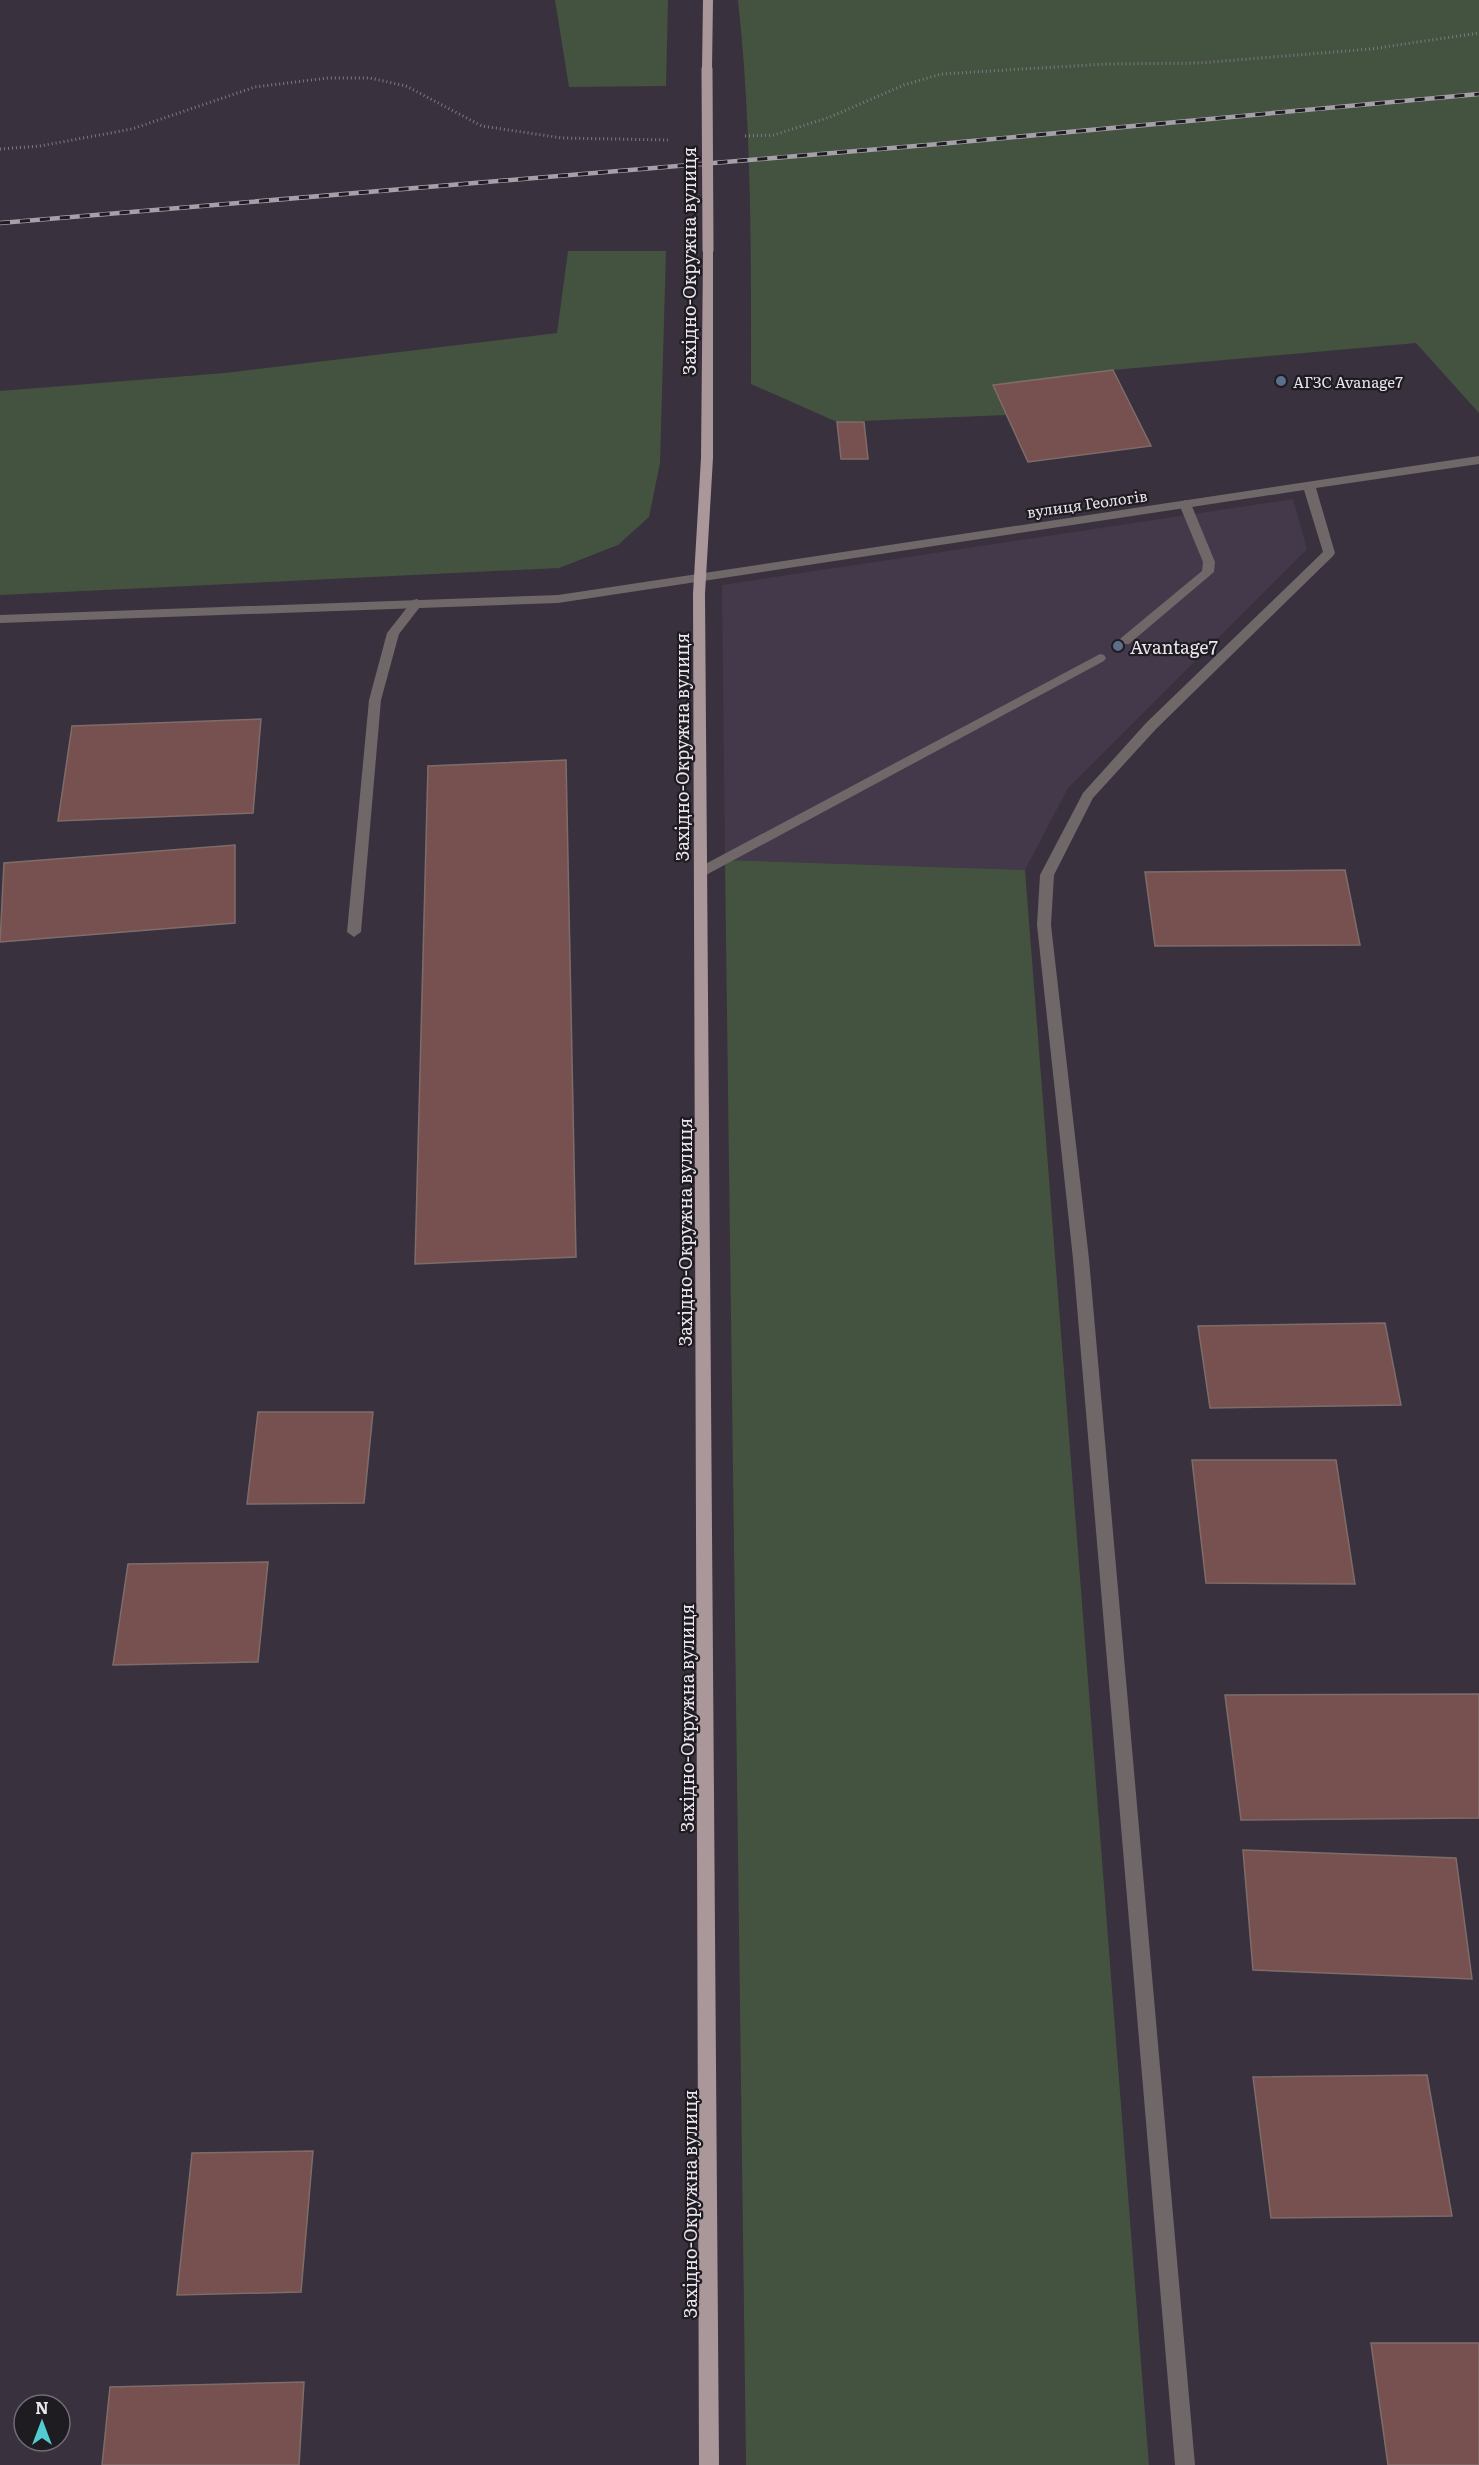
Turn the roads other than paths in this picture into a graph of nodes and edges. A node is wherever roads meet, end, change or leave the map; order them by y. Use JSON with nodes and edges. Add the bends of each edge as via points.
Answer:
{"nodes":[{"id":1,"x":708,"y":0,"type":"edge"},
{"id":2,"x":1479,"y":460,"type":"edge"},
{"id":3,"x":1309,"y":486,"type":"junction"},
{"id":4,"x":1185,"y":504,"type":"junction"},
{"id":5,"x":700,"y":577,"type":"junction"},
{"id":6,"x":417,"y":603,"type":"junction"},
{"id":7,"x":0,"y":618,"type":"edge"},
{"id":8,"x":1125,"y":641,"type":"dead end"},
{"id":9,"x":1100,"y":658,"type":"dead end"},
{"id":10,"x":701,"y":872,"type":"junction"},
{"id":11,"x":354,"y":932,"type":"dead end"},
{"id":12,"x":709,"y":2465,"type":"edge"},
{"id":13,"x":1185,"y":2465,"type":"edge"}],
"edges":[{"from":1,"to":5,"type":"main road","name":"Західно-Окружна вулиця","bridge":true,"via":[[707,458]]},
{"from":2,"to":3,"type":"street","name":"вулиця Геологів"},
{"from":3,"to":4,"type":"street","name":"вулиця Геологів"},
{"from":3,"to":13,"type":"street","via":[[1329,553],[1151,726],[1088,796],[1047,875],[1044,925],[1081,1259]]},
{"from":4,"to":5,"type":"street","name":"вулиця Геологів"},
{"from":4,"to":8,"type":"street","via":[[1209,562],[1208,572]]},
{"from":5,"to":6,"type":"street","name":"вулиця Геологів","via":[[558,598]]},
{"from":5,"to":10,"type":"main road","name":"Західно-Окружна вулиця"},
{"from":6,"to":7,"type":"street","name":"вулиця Геологів"},
{"from":6,"to":11,"type":"street","via":[[393,633],[375,700]]},
{"from":9,"to":10,"type":"street"},
{"from":10,"to":12,"type":"main road","name":"Західно-Окружна вулиця"}]}
